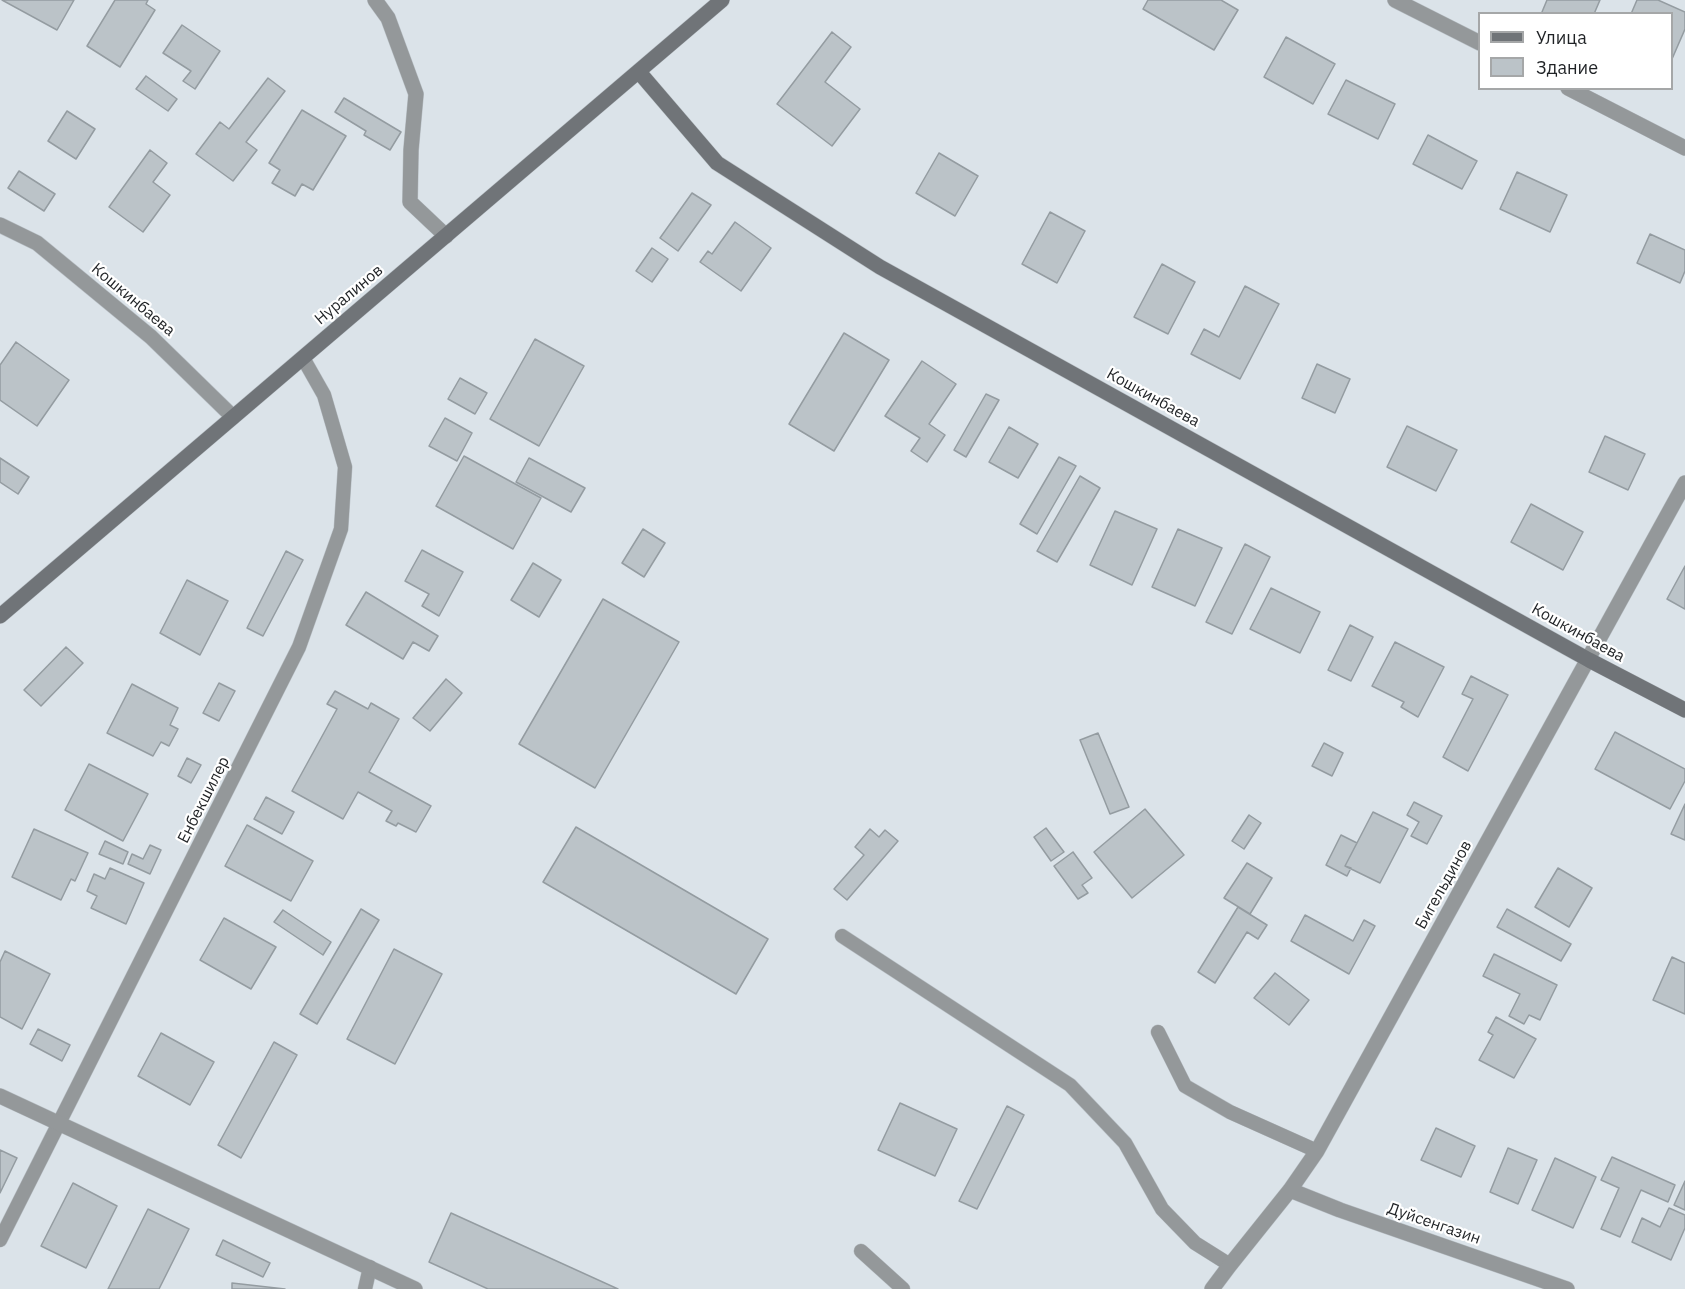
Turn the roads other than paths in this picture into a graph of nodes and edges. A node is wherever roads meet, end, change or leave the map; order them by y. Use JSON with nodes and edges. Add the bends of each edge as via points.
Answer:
{"nodes":[{"id":1,"x":375,"y":0,"type":"edge"},
{"id":2,"x":722,"y":0,"type":"edge"},
{"id":3,"x":1395,"y":0,"type":"edge"},
{"id":4,"x":1478,"y":42,"type":"edge"},
{"id":5,"x":639,"y":72,"type":"junction"},
{"id":6,"x":1572,"y":90,"type":"edge"},
{"id":7,"x":1685,"y":148,"type":"edge"},
{"id":8,"x":0,"y":225,"type":"edge"},
{"id":9,"x":446,"y":236,"type":"junction"},
{"id":10,"x":303,"y":358,"type":"junction"},
{"id":11,"x":233,"y":417,"type":"junction"},
{"id":12,"x":1685,"y":483,"type":"edge"},
{"id":13,"x":0,"y":616,"type":"edge"},
{"id":14,"x":1589,"y":660,"type":"junction"},
{"id":15,"x":1685,"y":710,"type":"edge"},
{"id":16,"x":842,"y":936,"type":"dead end"},
{"id":17,"x":1158,"y":1032,"type":"dead end"},
{"id":18,"x":0,"y":1096,"type":"edge"},
{"id":19,"x":59,"y":1124,"type":"junction"},
{"id":20,"x":1317,"y":1152,"type":"junction"},
{"id":21,"x":1290,"y":1190,"type":"junction"},
{"id":22,"x":0,"y":1240,"type":"edge"},
{"id":23,"x":861,"y":1251,"type":"dead end"},
{"id":24,"x":1230,"y":1265,"type":"junction"},
{"id":25,"x":370,"y":1267,"type":"junction"},
{"id":26,"x":365,"y":1289,"type":"edge"},
{"id":27,"x":415,"y":1289,"type":"edge"},
{"id":28,"x":903,"y":1289,"type":"edge"},
{"id":29,"x":1212,"y":1289,"type":"edge"},
{"id":30,"x":1567,"y":1289,"type":"edge"}],
"edges":[{"from":1,"to":9,"type":"street","via":[[388,18],[416,94],[410,202]]},
{"from":2,"to":5,"type":"main road","name":"Нуралинов"},
{"from":3,"to":4,"type":"street"},
{"from":5,"to":9,"type":"main road","name":"Нуралинов"},
{"from":5,"to":14,"type":"main road","name":"Кошкинбаева","via":[[717,163],[880,267]]},
{"from":6,"to":7,"type":"street"},
{"from":8,"to":11,"type":"street","name":"Кошкинбаева","via":[[45,250],[150,337]]},
{"from":9,"to":10,"type":"main road","name":"Нуралинов"},
{"from":10,"to":11,"type":"main road","name":"Нуралинов"},
{"from":10,"to":19,"type":"lane","name":"Енбекшилер","via":[[324,395],[345,467],[341,529],[299,647]]},
{"from":11,"to":13,"type":"main road","name":"Нуралинов"},
{"from":12,"to":14,"type":"street","name":"Бигельдинов"},
{"from":14,"to":15,"type":"main road","name":"Кошкинбаева"},
{"from":14,"to":20,"type":"street","name":"Бигельдинов"},
{"from":16,"to":24,"type":"lane","via":[[1070,1085],[1125,1143],[1162,1209],[1194,1244]]},
{"from":17,"to":20,"type":"lane","via":[[1185,1086],[1230,1112]]},
{"from":18,"to":19,"type":"street"},
{"from":19,"to":22,"type":"lane","name":"Енбекшилер"},
{"from":19,"to":25,"type":"street"},
{"from":20,"to":21,"type":"street","name":"Бигельдинов"},
{"from":21,"to":24,"type":"street","name":"Бигельдинов"},
{"from":21,"to":30,"type":"street","name":"Дуйсенгазин"},
{"from":23,"to":28,"type":"lane"},
{"from":24,"to":29,"type":"street","name":"Бигельдинов"},
{"from":25,"to":26,"type":"lane"},
{"from":25,"to":27,"type":"street"}]}
